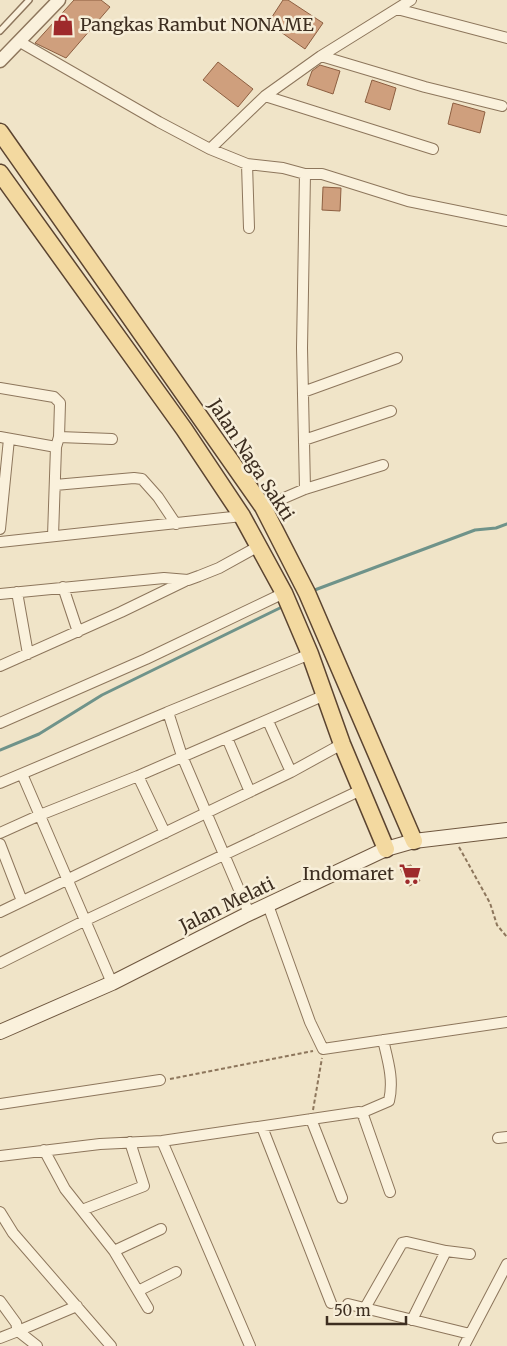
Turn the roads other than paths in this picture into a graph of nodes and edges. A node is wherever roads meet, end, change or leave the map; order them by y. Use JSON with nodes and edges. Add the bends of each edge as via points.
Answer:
{"nodes":[{"id":1,"x":29,"y":0,"type":"edge"},
{"id":2,"x":59,"y":0,"type":"edge"},
{"id":3,"x":411,"y":0,"type":"edge"},
{"id":4,"x":397,"y":9,"type":"junction"},
{"id":5,"x":1,"y":27,"type":"edge"},
{"id":6,"x":507,"y":38,"type":"edge"},
{"id":7,"x":20,"y":42,"type":"junction"},
{"id":8,"x":321,"y":56,"type":"junction"},
{"id":9,"x":0,"y":61,"type":"edge"},
{"id":10,"x":265,"y":96,"type":"junction"},
{"id":11,"x":502,"y":106,"type":"dead end"},
{"id":12,"x":0,"y":132,"type":"edge"},
{"id":13,"x":210,"y":149,"type":"junction"},
{"id":14,"x":432,"y":149,"type":"dead end"},
{"id":15,"x":247,"y":164,"type":"junction"},
{"id":16,"x":0,"y":173,"type":"edge"},
{"id":17,"x":305,"y":174,"type":"junction"},
{"id":18,"x":507,"y":221,"type":"edge"},
{"id":19,"x":249,"y":228,"type":"dead end"},
{"id":20,"x":80,"y":246,"type":"junction"},
{"id":21,"x":62,"y":260,"type":"junction"},
{"id":22,"x":397,"y":358,"type":"dead end"},
{"id":23,"x":0,"y":388,"type":"edge"},
{"id":24,"x":303,"y":392,"type":"junction"},
{"id":25,"x":391,"y":410,"type":"dead end"},
{"id":26,"x":5,"y":438,"type":"edge"},
{"id":27,"x":112,"y":439,"type":"dead end"},
{"id":28,"x":304,"y":440,"type":"junction"},
{"id":29,"x":58,"y":442,"type":"junction"},
{"id":30,"x":383,"y":465,"type":"dead end"},
{"id":31,"x":56,"y":485,"type":"junction"},
{"id":32,"x":305,"y":489,"type":"junction"},
{"id":33,"x":264,"y":507,"type":"junction"},
{"id":34,"x":242,"y":516,"type":"junction"},
{"id":35,"x":176,"y":524,"type":"junction"},
{"id":36,"x":0,"y":529,"type":"edge"},
{"id":37,"x":53,"y":536,"type":"junction"},
{"id":38,"x":0,"y":542,"type":"edge"},
{"id":39,"x":259,"y":546,"type":"junction"},
{"id":40,"x":188,"y":580,"type":"junction"},
{"id":41,"x":63,"y":587,"type":"junction"},
{"id":42,"x":17,"y":592,"type":"junction"},
{"id":43,"x":284,"y":593,"type":"junction"},
{"id":44,"x":0,"y":594,"type":"edge"},
{"id":45,"x":78,"y":632,"type":"junction"},
{"id":46,"x":28,"y":654,"type":"junction"},
{"id":47,"x":310,"y":654,"type":"junction"},
{"id":48,"x":0,"y":666,"type":"edge"},
{"id":49,"x":325,"y":695,"type":"junction"},
{"id":50,"x":168,"y":712,"type":"junction"},
{"id":51,"x":268,"y":721,"type":"junction"},
{"id":52,"x":0,"y":723,"type":"edge"},
{"id":53,"x":227,"y":738,"type":"junction"},
{"id":54,"x":342,"y":744,"type":"junction"},
{"id":55,"x":182,"y":756,"type":"junction"},
{"id":56,"x":291,"y":772,"type":"junction"},
{"id":57,"x":22,"y":774,"type":"junction"},
{"id":58,"x":138,"y":776,"type":"junction"},
{"id":59,"x":0,"y":783,"type":"edge"},
{"id":60,"x":361,"y":790,"type":"junction"},
{"id":61,"x":250,"y":792,"type":"junction"},
{"id":62,"x":206,"y":813,"type":"junction"},
{"id":63,"x":40,"y":815,"type":"junction"},
{"id":64,"x":507,"y":830,"type":"edge"},
{"id":65,"x":0,"y":833,"type":"edge"},
{"id":66,"x":165,"y":833,"type":"junction"},
{"id":67,"x":414,"y":841,"type":"junction"},
{"id":68,"x":0,"y":844,"type":"edge"},
{"id":69,"x":386,"y":849,"type":"junction"},
{"id":70,"x":225,"y":855,"type":"junction"},
{"id":71,"x":68,"y":881,"type":"junction"},
{"id":72,"x":22,"y":901,"type":"junction"},
{"id":73,"x":268,"y":906,"type":"junction"},
{"id":74,"x":0,"y":912,"type":"edge"},
{"id":75,"x":249,"y":914,"type":"junction"},
{"id":76,"x":84,"y":921,"type":"junction"},
{"id":77,"x":0,"y":963,"type":"edge"},
{"id":78,"x":112,"y":983,"type":"junction"},
{"id":79,"x":507,"y":1022,"type":"edge"},
{"id":80,"x":0,"y":1032,"type":"edge"},
{"id":81,"x":383,"y":1040,"type":"junction"},
{"id":82,"x":160,"y":1080,"type":"road end"},
{"id":83,"x":0,"y":1104,"type":"edge"},
{"id":84,"x":361,"y":1113,"type":"junction"},
{"id":85,"x":311,"y":1119,"type":"junction"},
{"id":86,"x":262,"y":1127,"type":"junction"},
{"id":87,"x":162,"y":1141,"type":"junction"},
{"id":88,"x":130,"y":1142,"type":"junction"},
{"id":89,"x":44,"y":1150,"type":"junction"},
{"id":90,"x":0,"y":1156,"type":"edge"},
{"id":91,"x":390,"y":1192,"type":"dead end"},
{"id":92,"x":342,"y":1198,"type":"dead end"},
{"id":93,"x":82,"y":1210,"type":"junction"},
{"id":94,"x":0,"y":1212,"type":"edge"},
{"id":95,"x":161,"y":1229,"type":"dead end"},
{"id":96,"x":114,"y":1251,"type":"junction"},
{"id":97,"x":446,"y":1251,"type":"junction"},
{"id":98,"x":470,"y":1254,"type":"dead end"},
{"id":99,"x":507,"y":1264,"type":"edge"},
{"id":100,"x":176,"y":1272,"type":"dead end"},
{"id":101,"x":138,"y":1291,"type":"junction"},
{"id":102,"x":0,"y":1301,"type":"edge"},
{"id":103,"x":332,"y":1303,"type":"dead end"},
{"id":104,"x":348,"y":1304,"type":"dead end"},
{"id":105,"x":77,"y":1306,"type":"junction"},
{"id":106,"x":148,"y":1308,"type":"dead end"},
{"id":107,"x":365,"y":1308,"type":"junction"},
{"id":108,"x":412,"y":1320,"type":"junction"},
{"id":109,"x":18,"y":1331,"type":"junction"},
{"id":110,"x":470,"y":1334,"type":"junction"},
{"id":111,"x":0,"y":1338,"type":"edge"},
{"id":112,"x":37,"y":1346,"type":"edge"},
{"id":113,"x":111,"y":1346,"type":"edge"},
{"id":114,"x":250,"y":1346,"type":"edge"},
{"id":115,"x":464,"y":1346,"type":"edge"}],
"edges":[{"from":1,"to":5,"type":"lane"},
{"from":2,"to":7,"type":"street"},
{"from":3,"to":4,"type":"street"},
{"from":4,"to":6,"type":"street"},
{"from":4,"to":8,"type":"street"},
{"from":7,"to":9,"type":"street"},
{"from":7,"to":13,"type":"street"},
{"from":8,"to":10,"type":"street"},
{"from":8,"to":11,"type":"street"},
{"from":10,"to":13,"type":"street"},
{"from":10,"to":14,"type":"street"},
{"from":12,"to":20,"type":"main road","name":"Jalan Naga Sakti"},
{"from":13,"to":15,"type":"street"},
{"from":15,"to":17,"type":"street"},
{"from":15,"to":19,"type":"street"},
{"from":16,"to":21,"type":"main road"},
{"from":17,"to":18,"type":"street","via":[[322,174],[408,201]]},
{"from":17,"to":24,"type":"street"},
{"from":20,"to":21,"type":"main road"},
{"from":20,"to":33,"type":"main road","name":"Jalan Naga Sakti"},
{"from":21,"to":34,"type":"main road","via":[[184,429]]},
{"from":22,"to":24,"type":"street"},
{"from":23,"to":29,"type":"street","via":[[57,399],[60,403]]},
{"from":24,"to":28,"type":"street"},
{"from":25,"to":28,"type":"street"},
{"from":26,"to":29,"type":"street"},
{"from":26,"to":36,"type":"street"},
{"from":27,"to":29,"type":"street"},
{"from":28,"to":32,"type":"street"},
{"from":29,"to":31,"type":"street"},
{"from":30,"to":32,"type":"street"},
{"from":31,"to":35,"type":"street","via":[[142,479]]},
{"from":31,"to":37,"type":"street"},
{"from":32,"to":33,"type":"street"},
{"from":33,"to":67,"type":"main road","name":"Jalan Naga Sakti","via":[[307,593]]},
{"from":34,"to":35,"type":"street"},
{"from":34,"to":39,"type":"main road"},
{"from":35,"to":37,"type":"street"},
{"from":37,"to":38,"type":"street"},
{"from":39,"to":40,"type":"street"},
{"from":39,"to":43,"type":"main road"},
{"from":40,"to":41,"type":"street","via":[[164,578]]},
{"from":40,"to":45,"type":"street"},
{"from":41,"to":42,"type":"street"},
{"from":41,"to":45,"type":"street"},
{"from":42,"to":44,"type":"street"},
{"from":42,"to":46,"type":"street"},
{"from":43,"to":47,"type":"main road"},
{"from":43,"to":52,"type":"street","via":[[146,659]]},
{"from":45,"to":46,"type":"street"},
{"from":46,"to":48,"type":"street"},
{"from":47,"to":49,"type":"main road"},
{"from":47,"to":50,"type":"street"},
{"from":49,"to":51,"type":"street"},
{"from":49,"to":54,"type":"main road"},
{"from":50,"to":55,"type":"street"},
{"from":50,"to":57,"type":"street"},
{"from":51,"to":53,"type":"street"},
{"from":51,"to":56,"type":"street"},
{"from":53,"to":55,"type":"street"},
{"from":53,"to":61,"type":"street"},
{"from":54,"to":56,"type":"street"},
{"from":54,"to":60,"type":"main road"},
{"from":55,"to":58,"type":"street"},
{"from":55,"to":62,"type":"street"},
{"from":56,"to":61,"type":"street"},
{"from":57,"to":59,"type":"street"},
{"from":57,"to":63,"type":"street"},
{"from":58,"to":63,"type":"street"},
{"from":58,"to":66,"type":"street"},
{"from":60,"to":69,"type":"main road"},
{"from":60,"to":70,"type":"street"},
{"from":61,"to":62,"type":"street"},
{"from":62,"to":66,"type":"street"},
{"from":62,"to":70,"type":"street"},
{"from":63,"to":65,"type":"street"},
{"from":63,"to":71,"type":"street"},
{"from":64,"to":67,"type":"main road","name":"Jalan Melati"},
{"from":66,"to":71,"type":"street"},
{"from":67,"to":69,"type":"main road","name":"Jalan Melati"},
{"from":68,"to":72,"type":"street"},
{"from":69,"to":73,"type":"main road","name":"Jalan Melati"},
{"from":70,"to":75,"type":"street"},
{"from":70,"to":76,"type":"street"},
{"from":71,"to":72,"type":"street"},
{"from":71,"to":76,"type":"street"},
{"from":72,"to":74,"type":"street"},
{"from":73,"to":75,"type":"main road","name":"Jalan Melati"},
{"from":73,"to":81,"type":"street","via":[[323,1049]]},
{"from":75,"to":78,"type":"main road","name":"Jalan Melati"},
{"from":76,"to":77,"type":"street"},
{"from":76,"to":78,"type":"street"},
{"from":78,"to":80,"type":"main road","name":"Jalan Melati"},
{"from":79,"to":81,"type":"street"},
{"from":81,"to":84,"type":"street","via":[[391,1072],[389,1101]]},
{"from":82,"to":83,"type":"street"},
{"from":84,"to":85,"type":"street"},
{"from":84,"to":91,"type":"street"},
{"from":85,"to":86,"type":"street"},
{"from":85,"to":92,"type":"street"},
{"from":86,"to":87,"type":"street"},
{"from":86,"to":103,"type":"street"},
{"from":87,"to":88,"type":"street"},
{"from":87,"to":114,"type":"street"},
{"from":88,"to":89,"type":"street"},
{"from":88,"to":93,"type":"street","via":[[144,1186]]},
{"from":89,"to":90,"type":"street"},
{"from":89,"to":93,"type":"street","via":[[63,1186]]},
{"from":93,"to":96,"type":"street"},
{"from":94,"to":105,"type":"street","via":[[13,1233]]},
{"from":95,"to":96,"type":"street"},
{"from":96,"to":101,"type":"street"},
{"from":97,"to":98,"type":"street"},
{"from":97,"to":107,"type":"street","via":[[402,1243]]},
{"from":97,"to":108,"type":"street"},
{"from":99,"to":110,"type":"street"},
{"from":100,"to":101,"type":"street"},
{"from":101,"to":106,"type":"street"},
{"from":102,"to":109,"type":"street","via":[[16,1322]]},
{"from":104,"to":107,"type":"street"},
{"from":105,"to":109,"type":"street"},
{"from":105,"to":113,"type":"street"},
{"from":107,"to":108,"type":"street"},
{"from":108,"to":110,"type":"street"},
{"from":109,"to":111,"type":"street"},
{"from":109,"to":112,"type":"street"},
{"from":110,"to":115,"type":"street"}]}
